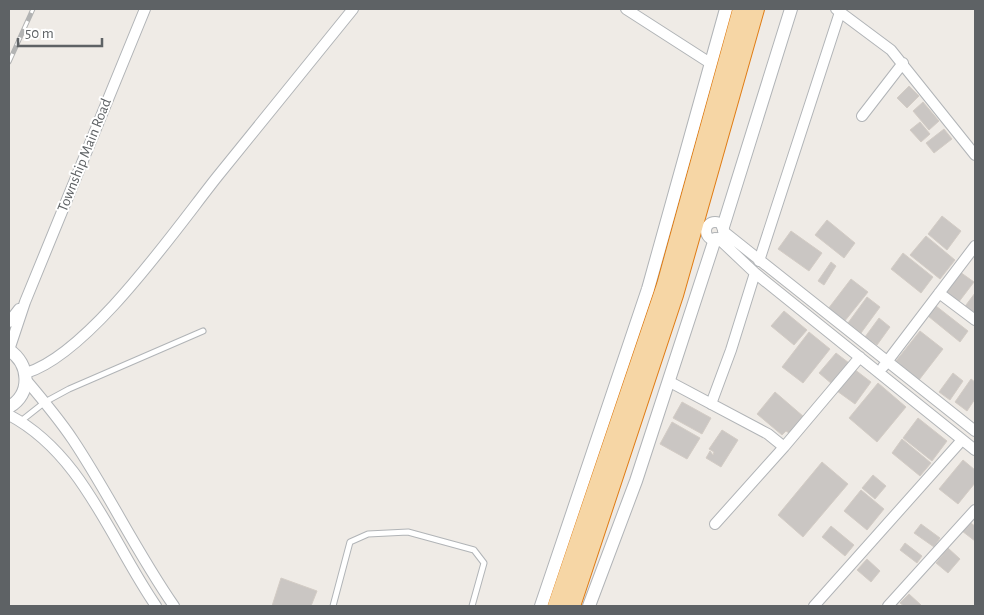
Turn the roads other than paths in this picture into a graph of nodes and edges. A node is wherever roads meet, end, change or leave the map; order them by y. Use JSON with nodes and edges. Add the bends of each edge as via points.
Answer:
{"nodes":[{"id":1,"x":145,"y":9,"type":"edge"},
{"id":2,"x":353,"y":9,"type":"edge"},
{"id":3,"x":626,"y":9,"type":"edge"},
{"id":4,"x":726,"y":9,"type":"edge"},
{"id":5,"x":741,"y":9,"type":"edge"},
{"id":6,"x":756,"y":9,"type":"edge"},
{"id":7,"x":791,"y":9,"type":"edge"},
{"id":8,"x":839,"y":10,"type":"edge"},
{"id":9,"x":710,"y":63,"type":"junction"},
{"id":10,"x":903,"y":63,"type":"junction"},
{"id":11,"x":862,"y":116,"type":"dead end"},
{"id":12,"x":975,"y":155,"type":"edge"},
{"id":13,"x":689,"y":218,"type":"junction"},
{"id":14,"x":720,"y":234,"type":"junction"},
{"id":15,"x":975,"y":246,"type":"edge"},
{"id":16,"x":759,"y":261,"type":"junction"},
{"id":17,"x":755,"y":273,"type":"junction"},
{"id":18,"x":939,"y":292,"type":"junction"},
{"id":19,"x":25,"y":302,"type":"junction"},
{"id":20,"x":975,"y":320,"type":"edge"},
{"id":21,"x":9,"y":322,"type":"edge"},
{"id":22,"x":203,"y":331,"type":"dead end"},
{"id":23,"x":9,"y":350,"type":"edge"},
{"id":24,"x":860,"y":357,"type":"junction"},
{"id":25,"x":888,"y":362,"type":"junction"},
{"id":26,"x":879,"y":372,"type":"junction"},
{"id":27,"x":26,"y":377,"type":"junction"},
{"id":28,"x":670,"y":382,"type":"junction"},
{"id":29,"x":45,"y":402,"type":"junction"},
{"id":30,"x":625,"y":402,"type":"junction"},
{"id":31,"x":711,"y":404,"type":"junction"},
{"id":32,"x":9,"y":407,"type":"edge"},
{"id":33,"x":9,"y":415,"type":"edge"},
{"id":34,"x":21,"y":422,"type":"junction"},
{"id":35,"x":975,"y":431,"type":"edge"},
{"id":36,"x":962,"y":440,"type":"junction"},
{"id":37,"x":784,"y":447,"type":"junction"},
{"id":38,"x":975,"y":450,"type":"edge"},
{"id":39,"x":588,"y":485,"type":"junction"},
{"id":40,"x":975,"y":510,"type":"edge"},
{"id":41,"x":715,"y":524,"type":"dead end"},
{"id":42,"x":156,"y":606,"type":"edge"},
{"id":43,"x":174,"y":606,"type":"edge"},
{"id":44,"x":332,"y":606,"type":"edge"},
{"id":45,"x":472,"y":606,"type":"edge"},
{"id":46,"x":541,"y":606,"type":"edge"},
{"id":47,"x":556,"y":606,"type":"edge"},
{"id":48,"x":572,"y":606,"type":"edge"},
{"id":49,"x":589,"y":606,"type":"edge"},
{"id":50,"x":814,"y":606,"type":"edge"},
{"id":51,"x":888,"y":606,"type":"edge"}],
"edges":[{"from":1,"to":19,"type":"street","name":"Township Main Road"},
{"from":2,"to":27,"type":"street","via":[[126,292],[76,342]]},
{"from":3,"to":9,"type":"street"},
{"from":4,"to":9,"type":"street"},
{"from":5,"to":13,"type":"highway"},
{"from":6,"to":13,"type":"highway"},
{"from":7,"to":14,"type":"street"},
{"from":8,"to":10,"type":"street"},
{"from":8,"to":16,"type":"street"},
{"from":9,"to":13,"type":"street"},
{"from":10,"to":11,"type":"street"},
{"from":10,"to":12,"type":"street"},
{"from":13,"to":14,"type":"street","via":[[714,222]]},
{"from":13,"to":30,"type":"highway"},
{"from":14,"to":16,"type":"street"},
{"from":14,"to":17,"type":"street"},
{"from":14,"to":28,"type":"street"},
{"from":15,"to":18,"type":"street"},
{"from":16,"to":25,"type":"street"},
{"from":17,"to":24,"type":"street"},
{"from":17,"to":31,"type":"street"},
{"from":18,"to":20,"type":"street"},
{"from":18,"to":25,"type":"street"},
{"from":19,"to":21,"type":"street","name":"Township Main Road"},
{"from":19,"to":23,"type":"street","name":"Township Main Road"},
{"from":22,"to":29,"type":"lane"},
{"from":23,"to":27,"type":"street","via":[[20,360]]},
{"from":24,"to":26,"type":"street"},
{"from":24,"to":37,"type":"street"},
{"from":25,"to":26,"type":"street"},
{"from":25,"to":35,"type":"street"},
{"from":26,"to":36,"type":"street"},
{"from":27,"to":29,"type":"street"},
{"from":27,"to":32,"type":"street","via":[[22,394]]},
{"from":28,"to":31,"type":"street"},
{"from":28,"to":49,"type":"street"},
{"from":29,"to":34,"type":"lane"},
{"from":29,"to":43,"type":"street","via":[[74,442]]},
{"from":30,"to":39,"type":"highway"},
{"from":30,"to":48,"type":"highway","via":[[615,481]]},
{"from":31,"to":37,"type":"street","via":[[768,434]]},
{"from":33,"to":34,"type":"street"},
{"from":34,"to":42,"type":"street","via":[[58,452],[77,476]]},
{"from":36,"to":38,"type":"street"},
{"from":36,"to":50,"type":"street"},
{"from":37,"to":41,"type":"street"},
{"from":39,"to":46,"type":"street"},
{"from":39,"to":47,"type":"highway"},
{"from":40,"to":51,"type":"street"},
{"from":44,"to":45,"type":"lane","via":[[350,542],[368,534],[408,532],[474,550],[484,563]]}]}
